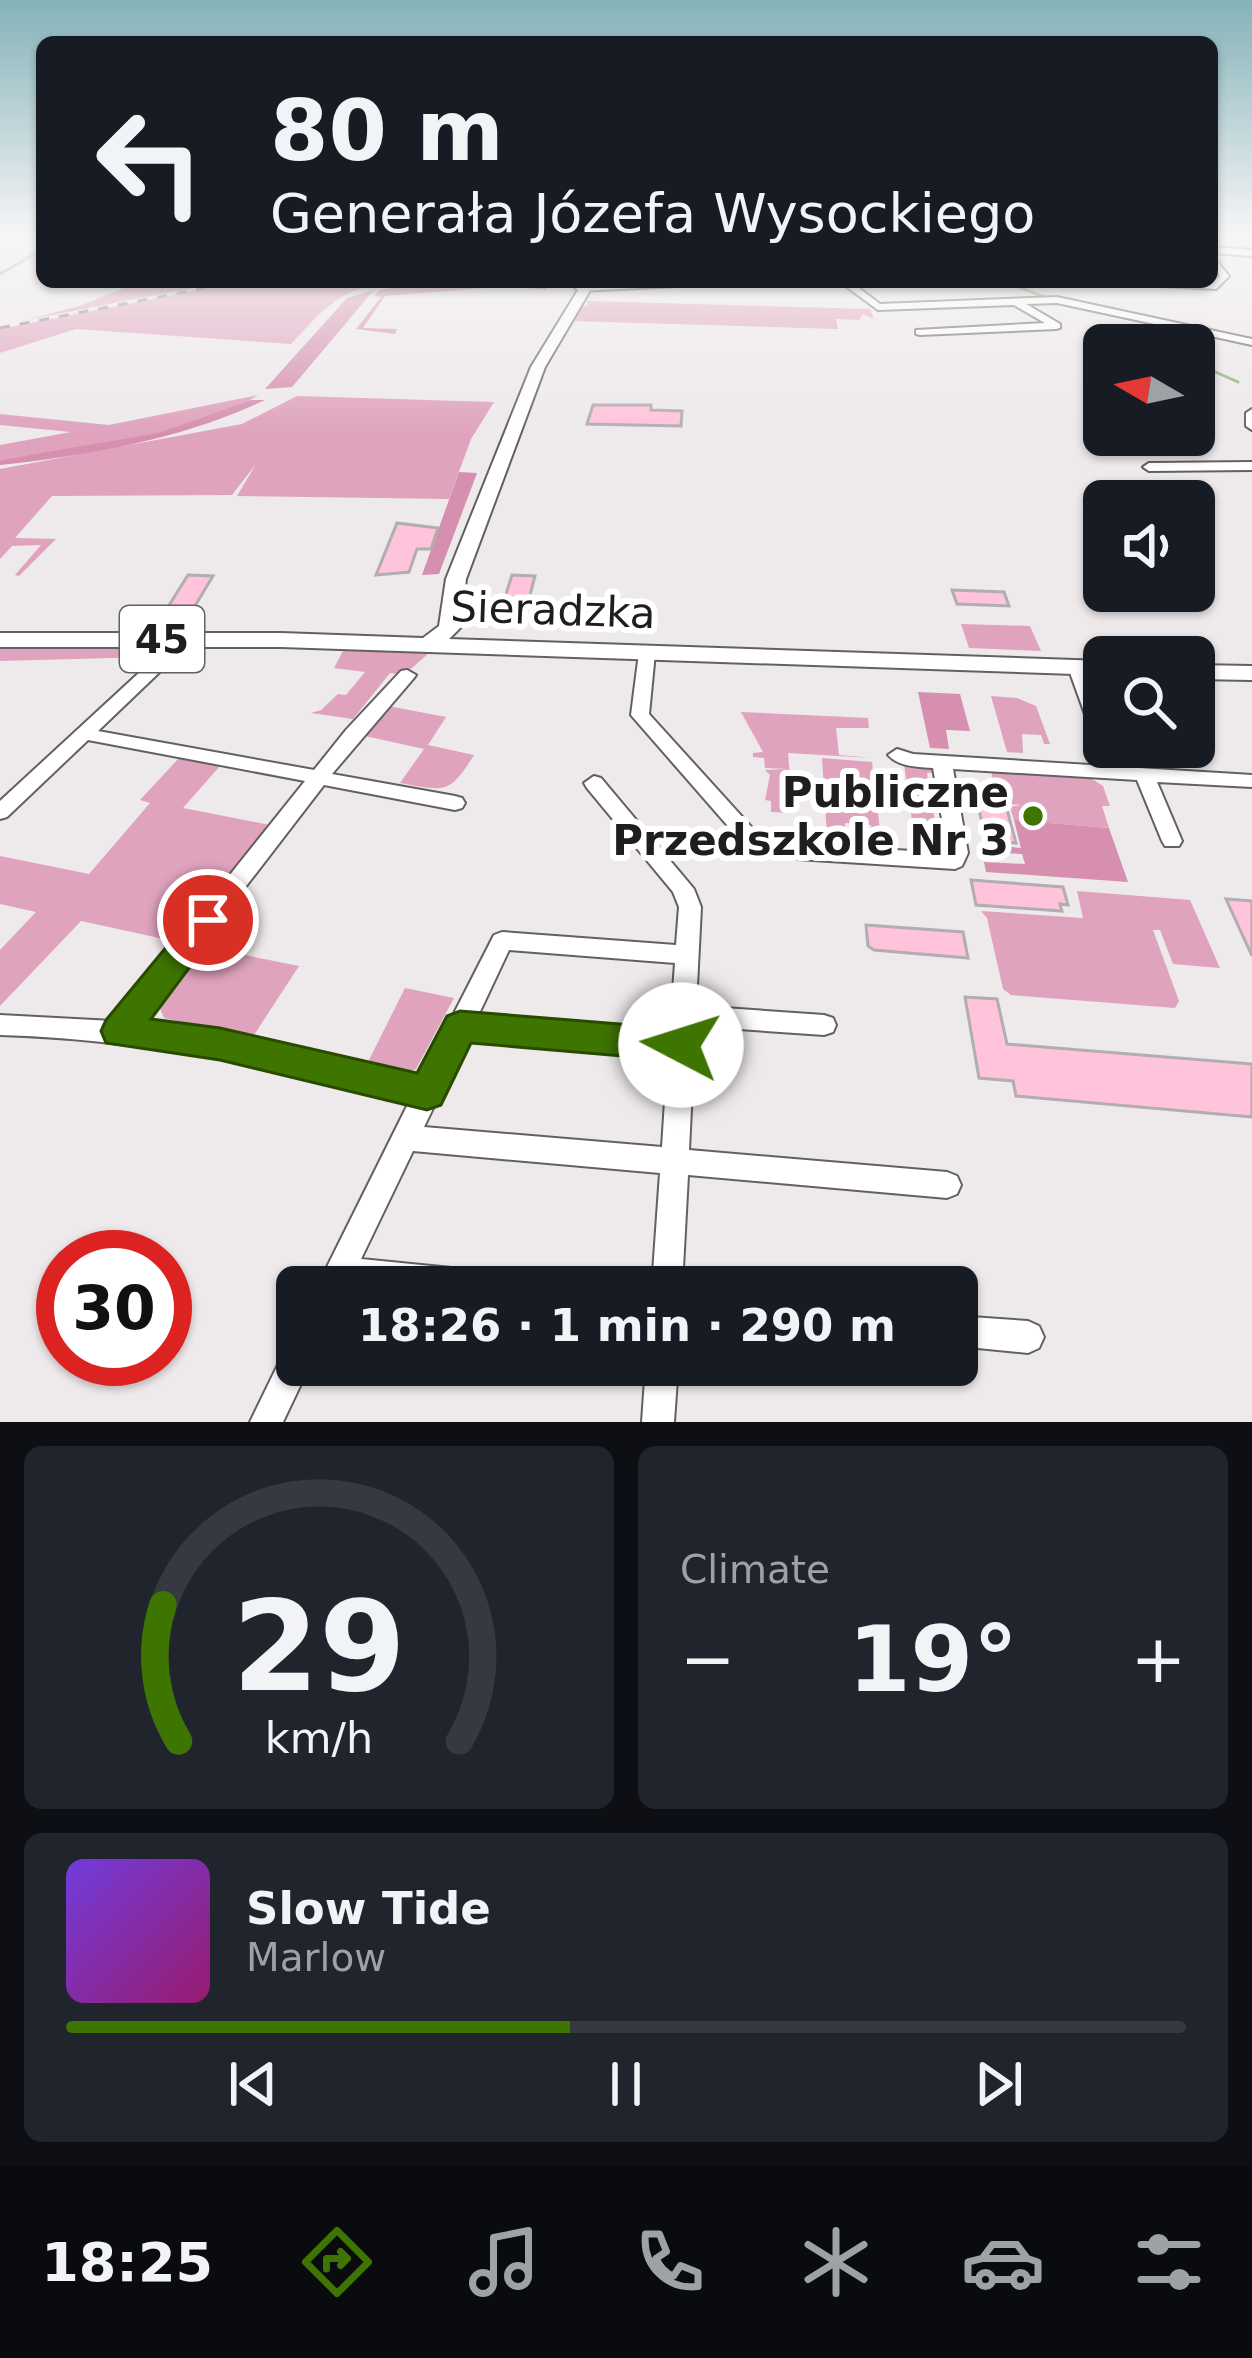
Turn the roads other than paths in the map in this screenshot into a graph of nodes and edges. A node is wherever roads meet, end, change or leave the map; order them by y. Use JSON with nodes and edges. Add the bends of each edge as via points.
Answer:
{"nodes":[{"id":1,"x":575,"y":301,"type":"edge"},
{"id":2,"x":871,"y":301,"type":"edge"},
{"id":3,"x":1019,"y":301,"type":"edge"},
{"id":4,"x":1082,"y":301,"type":"edge"},
{"id":5,"x":1016,"y":302,"type":"junction"},
{"id":6,"x":1164,"y":324,"type":"edge"},
{"id":7,"x":920,"y":332,"type":"dead end"},
{"id":8,"x":1215,"y":335,"type":"edge"},
{"id":9,"x":1252,"y":342,"type":"edge"},
{"id":10,"x":1252,"y":413,"type":"edge"},
{"id":11,"x":1252,"y":426,"type":"edge"},
{"id":12,"x":1252,"y":466,"type":"edge"},
{"id":13,"x":1149,"y":467,"type":"dead end"},
{"id":14,"x":436,"y":632,"type":"junction"},
{"id":15,"x":185,"y":639,"type":"junction"},
{"id":16,"x":0,"y":640,"type":"edge"},
{"id":17,"x":647,"y":652,"type":"junction"},
{"id":18,"x":1077,"y":667,"type":"junction"},
{"id":19,"x":1083,"y":667,"type":"edge"},
{"id":20,"x":1215,"y":672,"type":"edge"},
{"id":21,"x":1252,"y":673,"type":"edge"},
{"id":22,"x":406,"y":675,"type":"dead end"},
{"id":23,"x":1083,"y":684,"type":"edge"},
{"id":24,"x":85,"y":734,"type":"junction"},
{"id":25,"x":897,"y":755,"type":"dead end"},
{"id":26,"x":942,"y":762,"type":"junction"},
{"id":27,"x":1114,"y":768,"type":"edge"},
{"id":28,"x":1116,"y":773,"type":"junction"},
{"id":29,"x":1145,"y":775,"type":"junction"},
{"id":30,"x":321,"y":776,"type":"junction"},
{"id":31,"x":1252,"y":781,"type":"edge"},
{"id":32,"x":594,"y":783,"type":"dead end"},
{"id":33,"x":454,"y":803,"type":"dead end"},
{"id":34,"x":0,"y":812,"type":"edge"},
{"id":35,"x":1172,"y":841,"type":"dead end"},
{"id":36,"x":687,"y":956,"type":"junction"},
{"id":37,"x":684,"y":1015,"type":"junction"},
{"id":38,"x":0,"y":1025,"type":"edge"},
{"id":39,"x":824,"y":1025,"type":"dead end"},
{"id":40,"x":460,"y":1027,"type":"junction"},
{"id":41,"x":120,"y":1031,"type":"junction"},
{"id":42,"x":681,"y":1045,"type":"junction"},
{"id":43,"x":427,"y":1093,"type":"junction"},
{"id":44,"x":405,"y":1138,"type":"junction"},
{"id":45,"x":676,"y":1162,"type":"junction"},
{"id":46,"x":947,"y":1185,"type":"dead end"},
{"id":47,"x":342,"y":1266,"type":"edge"},
{"id":48,"x":669,"y":1266,"type":"edge"},
{"id":49,"x":978,"y":1332,"type":"edge"},
{"id":50,"x":1028,"y":1337,"type":"dead end"},
{"id":51,"x":284,"y":1386,"type":"edge"},
{"id":52,"x":661,"y":1386,"type":"edge"},
{"id":53,"x":266,"y":1422,"type":"edge"},
{"id":54,"x":658,"y":1422,"type":"edge"}],
"edges":[{"from":1,"to":14,"type":"main road","via":[[538,367]]},
{"from":2,"to":5,"type":"street"},
{"from":3,"to":5,"type":"street"},
{"from":4,"to":6,"type":"street"},
{"from":5,"to":7,"type":"street","via":[[1056,326]]},
{"from":8,"to":9,"type":"street"},
{"from":10,"to":11,"type":"street"},
{"from":12,"to":13,"type":"street"},
{"from":14,"to":15,"type":"main road","name":"Sieradzka","number":"45","via":[[355,642]]},
{"from":14,"to":17,"type":"main road","name":"Sieradzka","number":"45","via":[[473,646]]},
{"from":15,"to":16,"type":"main road","name":"Sieradzka","number":"45"},
{"from":15,"to":24,"type":"street"},
{"from":17,"to":18,"type":"main road","name":"Sieradzka","number":"45"},
{"from":17,"to":26,"type":"street","via":[[640,715],[766,850],[951,862],[958,853]]},
{"from":18,"to":19,"type":"main road","name":"Sieradzka","number":"45"},
{"from":18,"to":23,"type":"street"},
{"from":20,"to":21,"type":"main road"},
{"from":22,"to":30,"type":"street"},
{"from":24,"to":30,"type":"street"},
{"from":24,"to":34,"type":"street"},
{"from":25,"to":26,"type":"street"},
{"from":26,"to":28,"type":"street"},
{"from":27,"to":28,"type":"street"},
{"from":28,"to":29,"type":"street"},
{"from":29,"to":31,"type":"street"},
{"from":29,"to":35,"type":"street"},
{"from":30,"to":33,"type":"street"},
{"from":30,"to":41,"type":"street"},
{"from":32,"to":36,"type":"street","via":[[689,898]]},
{"from":36,"to":37,"type":"street"},
{"from":36,"to":40,"type":"street","via":[[502,940]]},
{"from":37,"to":39,"type":"street"},
{"from":37,"to":42,"type":"street"},
{"from":38,"to":41,"type":"street"},
{"from":40,"to":42,"type":"street"},
{"from":40,"to":43,"type":"street"},
{"from":41,"to":43,"type":"street","via":[[220,1044]]},
{"from":42,"to":45,"type":"street"},
{"from":43,"to":44,"type":"street"},
{"from":44,"to":45,"type":"street"},
{"from":44,"to":47,"type":"street"},
{"from":45,"to":46,"type":"street"},
{"from":45,"to":48,"type":"street"},
{"from":49,"to":50,"type":"street"},
{"from":51,"to":53,"type":"street"},
{"from":52,"to":54,"type":"street"}]}
